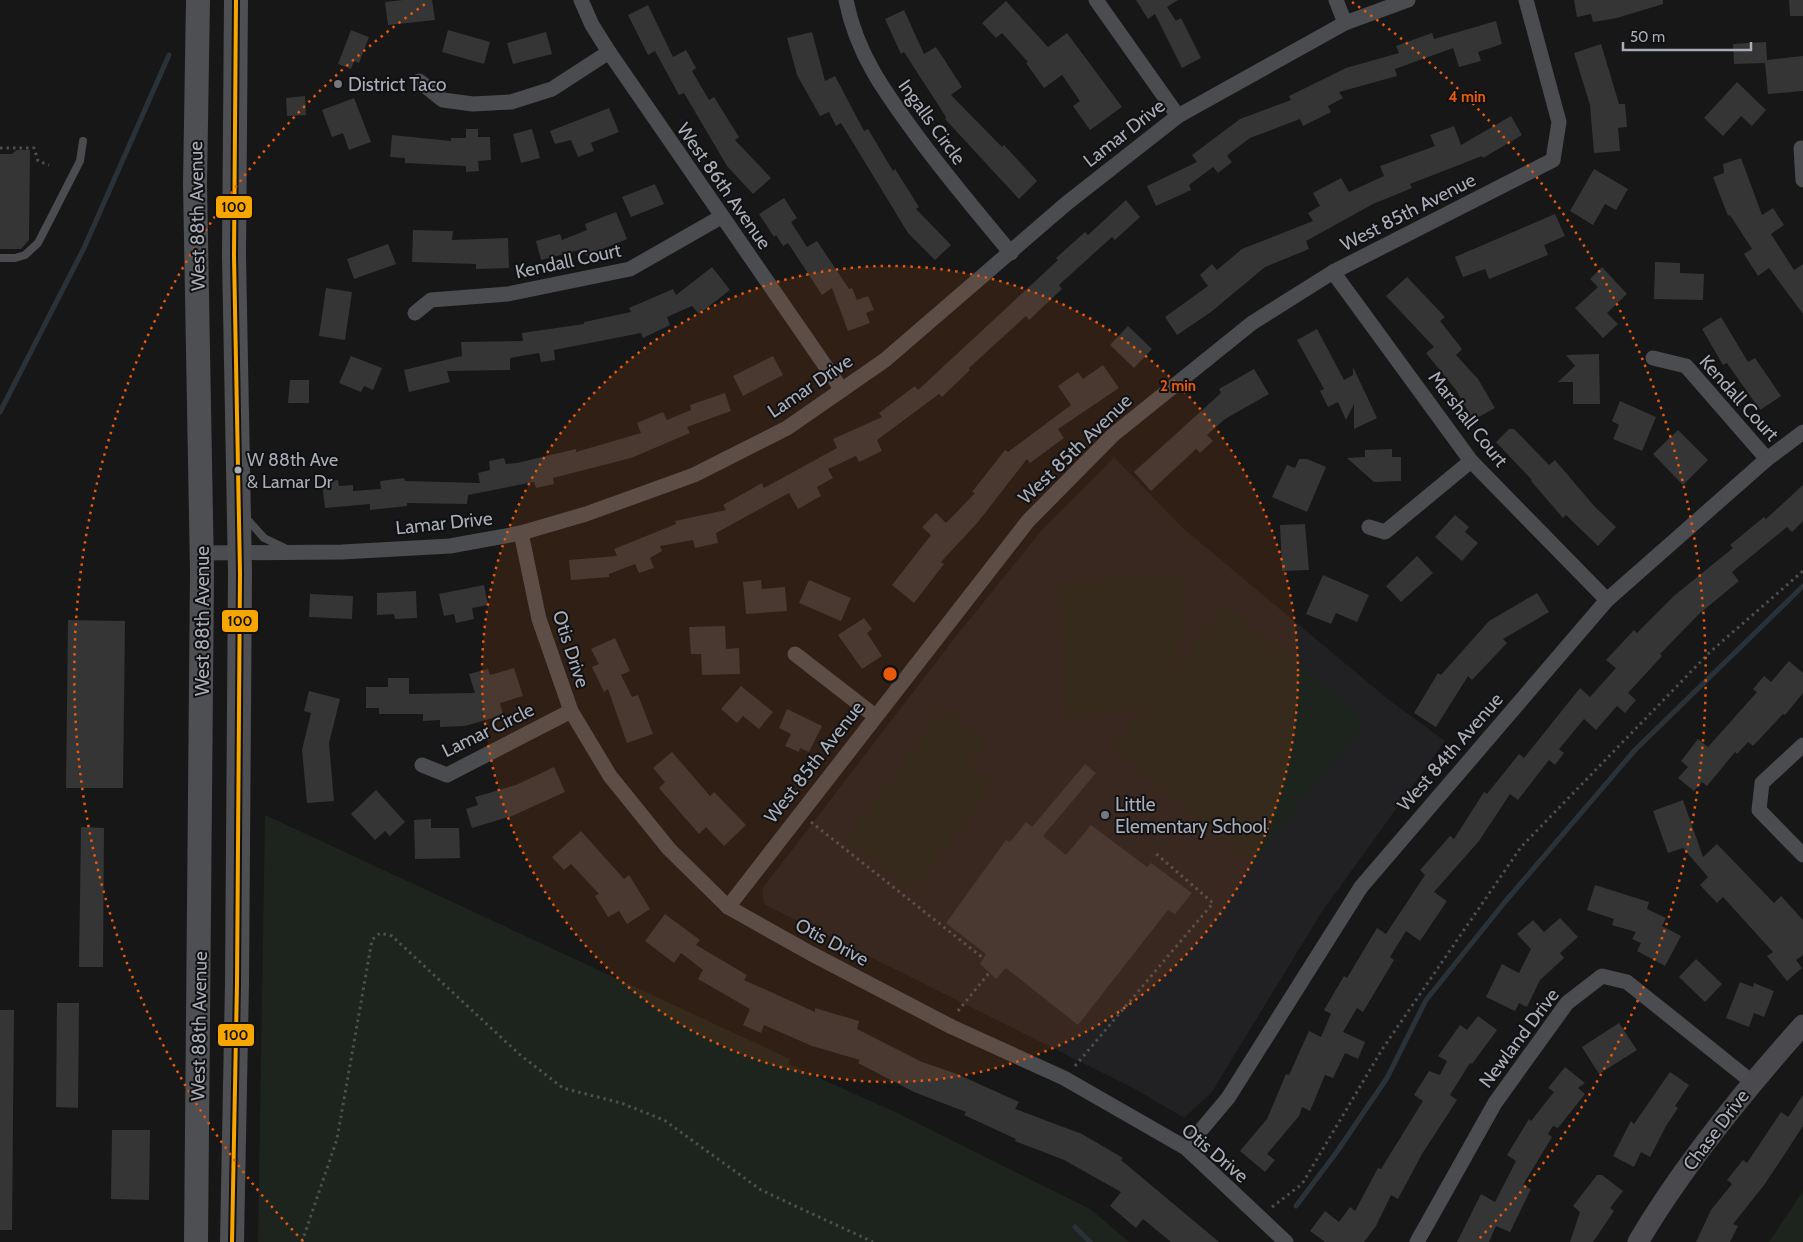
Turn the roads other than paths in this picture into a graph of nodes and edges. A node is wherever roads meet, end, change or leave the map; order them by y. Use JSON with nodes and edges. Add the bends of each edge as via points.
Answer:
{"nodes":[{"id":1,"x":198,"y":0,"type":"edge"},
{"id":2,"x":236,"y":0,"type":"edge"},
{"id":3,"x":581,"y":0,"type":"edge"},
{"id":4,"x":846,"y":0,"type":"edge"},
{"id":5,"x":1096,"y":0,"type":"edge"},
{"id":6,"x":1336,"y":0,"type":"edge"},
{"id":7,"x":1408,"y":0,"type":"edge"},
{"id":8,"x":1526,"y":0,"type":"edge"},
{"id":9,"x":1345,"y":23,"type":"junction"},
{"id":10,"x":609,"y":52,"type":"junction"},
{"id":11,"x":419,"y":81,"type":"dead end"},
{"id":12,"x":1178,"y":116,"type":"junction"},
{"id":13,"x":83,"y":141,"type":"dead end"},
{"id":14,"x":1801,"y":148,"type":"dead end"},
{"id":15,"x":1803,"y":180,"type":"edge"},
{"id":16,"x":721,"y":217,"type":"junction"},
{"id":17,"x":1011,"y":254,"type":"junction"},
{"id":18,"x":0,"y":258,"type":"edge"},
{"id":19,"x":1333,"y":272,"type":"junction"},
{"id":20,"x":415,"y":314,"type":"dead end"},
{"id":21,"x":1653,"y":358,"type":"dead end"},
{"id":22,"x":842,"y":390,"type":"junction"},
{"id":23,"x":1803,"y":432,"type":"edge"},
{"id":24,"x":1767,"y":459,"type":"junction"},
{"id":25,"x":1471,"y":461,"type":"junction"},
{"id":26,"x":239,"y":506,"type":"junction"},
{"id":27,"x":1368,"y":527,"type":"dead end"},
{"id":28,"x":521,"y":533,"type":"junction"},
{"id":29,"x":294,"y":552,"type":"junction"},
{"id":30,"x":202,"y":553,"type":"junction"},
{"id":31,"x":240,"y":553,"type":"junction"},
{"id":32,"x":1607,"y":600,"type":"junction"},
{"id":33,"x":795,"y":654,"type":"dead end"},
{"id":34,"x":570,"y":711,"type":"junction"},
{"id":35,"x":875,"y":716,"type":"junction"},
{"id":36,"x":1803,"y":745,"type":"edge"},
{"id":37,"x":422,"y":765,"type":"dead end"},
{"id":38,"x":1803,"y":855,"type":"edge"},
{"id":39,"x":728,"y":907,"type":"junction"},
{"id":40,"x":1803,"y":1025,"type":"edge"},
{"id":41,"x":1752,"y":1082,"type":"junction"},
{"id":42,"x":1186,"y":1148,"type":"junction"},
{"id":43,"x":196,"y":1242,"type":"edge"},
{"id":44,"x":232,"y":1242,"type":"edge"},
{"id":45,"x":1286,"y":1242,"type":"edge"},
{"id":46,"x":1417,"y":1242,"type":"edge"},
{"id":47,"x":1638,"y":1242,"type":"edge"}],
"edges":[{"from":1,"to":30,"type":"main road","name":"West 88th Avenue","via":[[195,184]]},
{"from":2,"to":26,"type":"main road","name":"West 88th Avenue","via":[[234,256]]},
{"from":3,"to":10,"type":"street","name":"West 86th Avenue"},
{"from":4,"to":17,"type":"street","name":"Ingalls Circle","via":[[851,24],[870,70],[948,178]]},
{"from":5,"to":12,"type":"street"},
{"from":6,"to":9,"type":"street"},
{"from":7,"to":9,"type":"street","name":"Lamar Drive"},
{"from":8,"to":19,"type":"street","name":"West 85th Avenue","via":[[1559,122],[1553,160]]},
{"from":9,"to":12,"type":"street","name":"Lamar Drive"},
{"from":10,"to":11,"type":"street","via":[[552,89],[511,102],[473,104],[443,100]]},
{"from":10,"to":16,"type":"street","name":"West 86th Avenue"},
{"from":12,"to":17,"type":"street","name":"Lamar Drive","via":[[1067,203]]},
{"from":13,"to":18,"type":"lane","via":[[80,161],[38,243],[25,255]]},
{"from":14,"to":15,"type":"street"},
{"from":16,"to":20,"type":"street","name":"Kendall Court","via":[[630,269],[508,294],[431,300]]},
{"from":16,"to":22,"type":"street","name":"West 86th Avenue"},
{"from":17,"to":22,"type":"street","name":"Lamar Drive","via":[[886,360]]},
{"from":19,"to":25,"type":"street","name":"Marshall Court"},
{"from":19,"to":35,"type":"street","name":"West 85th Avenue","via":[[1252,323],[1112,435],[1028,522]]},
{"from":21,"to":24,"type":"street","name":"Kendall Court","via":[[1686,366]]},
{"from":22,"to":28,"type":"street","name":"Lamar Drive","via":[[787,428],[694,476]]},
{"from":23,"to":24,"type":"street","name":"West 84th Avenue"},
{"from":24,"to":32,"type":"street","name":"West 84th Avenue"},
{"from":25,"to":27,"type":"street","via":[[1385,532]]},
{"from":25,"to":32,"type":"street","name":"Marshall Court"},
{"from":26,"to":29,"type":"lane","via":[[264,538]]},
{"from":26,"to":31,"type":"main road","name":"West 88th Avenue"},
{"from":28,"to":29,"type":"street","name":"Lamar Drive","via":[[450,546]]},
{"from":28,"to":34,"type":"street","name":"Otis Drive","via":[[538,619]]},
{"from":29,"to":31,"type":"street","name":"Lamar Drive"},
{"from":30,"to":31,"type":"street","name":"Lamar Drive"},
{"from":30,"to":43,"type":"main road","name":"West 88th Avenue"},
{"from":31,"to":44,"type":"main road","name":"West 88th Avenue"},
{"from":32,"to":42,"type":"street","name":"West 84th Avenue","via":[[1361,887],[1228,1098]]},
{"from":33,"to":35,"type":"street"},
{"from":34,"to":37,"type":"street","name":"Lamar Circle","via":[[447,775]]},
{"from":34,"to":39,"type":"street","name":"Otis Drive","via":[[610,776],[651,827]]},
{"from":35,"to":39,"type":"street","name":"West 85th Avenue"},
{"from":36,"to":38,"type":"street","via":[[1762,783],[1759,810]]},
{"from":39,"to":42,"type":"street","name":"Otis Drive","via":[[952,1027],[1064,1078]]},
{"from":40,"to":41,"type":"street","name":"Chase Drive"},
{"from":41,"to":46,"type":"street","name":"Newland Drive","via":[[1627,982],[1602,976],[1566,1003],[1495,1103]]},
{"from":41,"to":47,"type":"street","name":"Chase Drive","via":[[1656,1212]]},
{"from":42,"to":45,"type":"street","name":"Otis Drive"}]}
